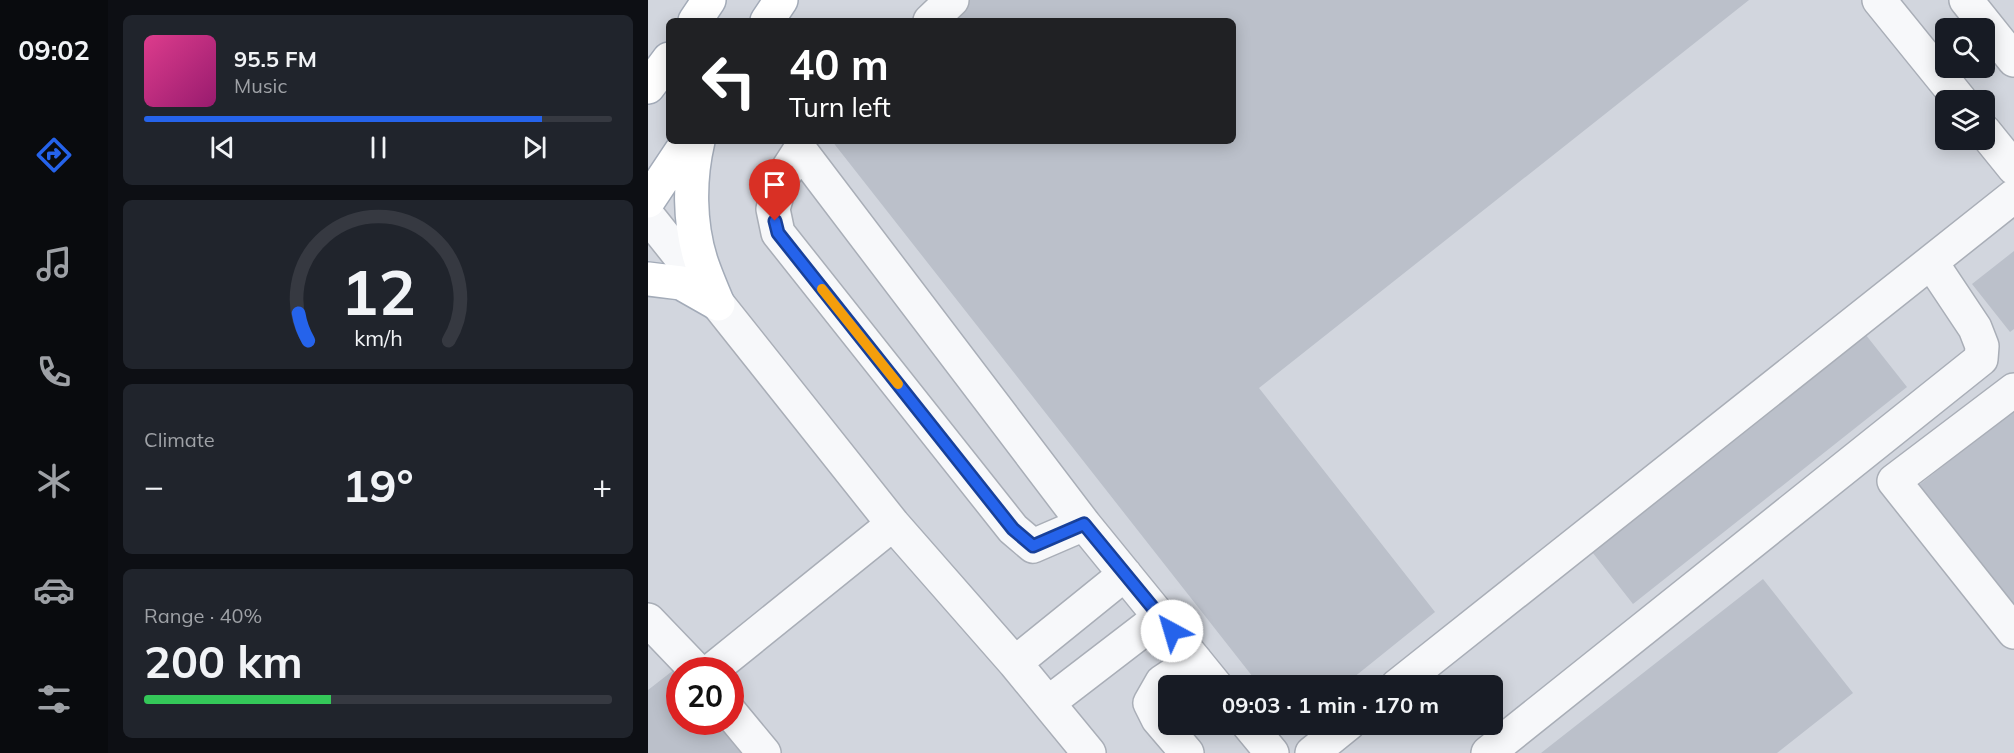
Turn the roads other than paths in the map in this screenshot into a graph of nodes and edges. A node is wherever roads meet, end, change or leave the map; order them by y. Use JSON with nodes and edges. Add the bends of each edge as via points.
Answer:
{"nodes":[{"id":1,"x":710,"y":0,"type":"edge"},
{"id":2,"x":781,"y":0,"type":"edge"},
{"id":3,"x":952,"y":0,"type":"edge"},
{"id":4,"x":1879,"y":0,"type":"edge"},
{"id":5,"x":1966,"y":0,"type":"edge"},
{"id":6,"x":697,"y":18,"type":"edge"},
{"id":7,"x":769,"y":18,"type":"edge"},
{"id":8,"x":933,"y":18,"type":"edge"},
{"id":9,"x":666,"y":54,"type":"edge"},
{"id":10,"x":2014,"y":60,"type":"edge"},
{"id":11,"x":648,"y":62,"type":"edge"},
{"id":12,"x":666,"y":63,"type":"edge"},
{"id":13,"x":648,"y":87,"type":"edge"},
{"id":14,"x":1952,"y":90,"type":"edge"},
{"id":15,"x":686,"y":144,"type":"edge"},
{"id":16,"x":697,"y":144,"type":"edge"},
{"id":17,"x":1995,"y":145,"type":"edge"},
{"id":18,"x":803,"y":146,"type":"edge"},
{"id":19,"x":2014,"y":168,"type":"edge"},
{"id":20,"x":2014,"y":196,"type":"edge"},
{"id":21,"x":648,"y":201,"type":"edge"},
{"id":22,"x":648,"y":216,"type":"edge"},
{"id":23,"x":1931,"y":262,"type":"junction"},
{"id":24,"x":648,"y":279,"type":"edge"},
{"id":25,"x":718,"y":304,"type":"junction"},
{"id":26,"x":2014,"y":390,"type":"edge"},
{"id":27,"x":893,"y":524,"type":"junction"},
{"id":28,"x":1084,"y":524,"type":"junction"},
{"id":29,"x":1125,"y":574,"type":"junction"},
{"id":30,"x":1160,"y":617,"type":"junction"},
{"id":31,"x":648,"y":620,"type":"edge"},
{"id":32,"x":2014,"y":632,"type":"edge"},
{"id":33,"x":684,"y":657,"type":"edge"},
{"id":34,"x":728,"y":657,"type":"edge"},
{"id":35,"x":1195,"y":660,"type":"junction"},
{"id":36,"x":1015,"y":663,"type":"junction"},
{"id":37,"x":1207,"y":675,"type":"edge"},
{"id":38,"x":1411,"y":675,"type":"edge"},
{"id":39,"x":1048,"y":703,"type":"junction"},
{"id":40,"x":744,"y":729,"type":"edge"},
{"id":41,"x":1257,"y":735,"type":"edge"},
{"id":42,"x":1334,"y":735,"type":"edge"},
{"id":43,"x":764,"y":753,"type":"edge"},
{"id":44,"x":1089,"y":753,"type":"edge"},
{"id":45,"x":1187,"y":753,"type":"edge"},
{"id":46,"x":1272,"y":753,"type":"edge"},
{"id":47,"x":1312,"y":753,"type":"edge"},
{"id":48,"x":1488,"y":753,"type":"edge"}],
"edges":[{"from":1,"to":6,"type":"main road"},
{"from":2,"to":7,"type":"main road"},
{"from":3,"to":8,"type":"street"},
{"from":4,"to":14,"type":"street"},
{"from":5,"to":10,"type":"street"},
{"from":9,"to":11,"type":"main road"},
{"from":12,"to":13,"type":"main road"},
{"from":15,"to":21,"type":"main road"},
{"from":16,"to":25,"type":"main road","via":[[692,211],[700,259]]},
{"from":17,"to":19,"type":"street"},
{"from":18,"to":28,"type":"street"},
{"from":18,"to":28,"type":"street","via":[[782,178],[773,209],[778,233],[1013,529],[1033,546]]},
{"from":20,"to":23,"type":"street"},
{"from":22,"to":25,"type":"street"},
{"from":23,"to":38,"type":"street"},
{"from":23,"to":48,"type":"street","via":[[1975,328],[1982,346],[1981,359]]},
{"from":24,"to":25,"type":"main road","via":[[681,284]]},
{"from":25,"to":27,"type":"street"},
{"from":26,"to":32,"type":"street","via":[[1894,482]]},
{"from":27,"to":34,"type":"street"},
{"from":27,"to":36,"type":"street"},
{"from":28,"to":29,"type":"street"},
{"from":29,"to":30,"type":"street"},
{"from":29,"to":36,"type":"street"},
{"from":30,"to":35,"type":"street"},
{"from":30,"to":39,"type":"street"},
{"from":31,"to":33,"type":"street"},
{"from":35,"to":37,"type":"street"},
{"from":35,"to":45,"type":"street","via":[[1162,682],[1150,703],[1158,719]]},
{"from":36,"to":39,"type":"street"},
{"from":39,"to":44,"type":"street"},
{"from":40,"to":43,"type":"street"},
{"from":41,"to":46,"type":"street"},
{"from":42,"to":47,"type":"street"}]}
